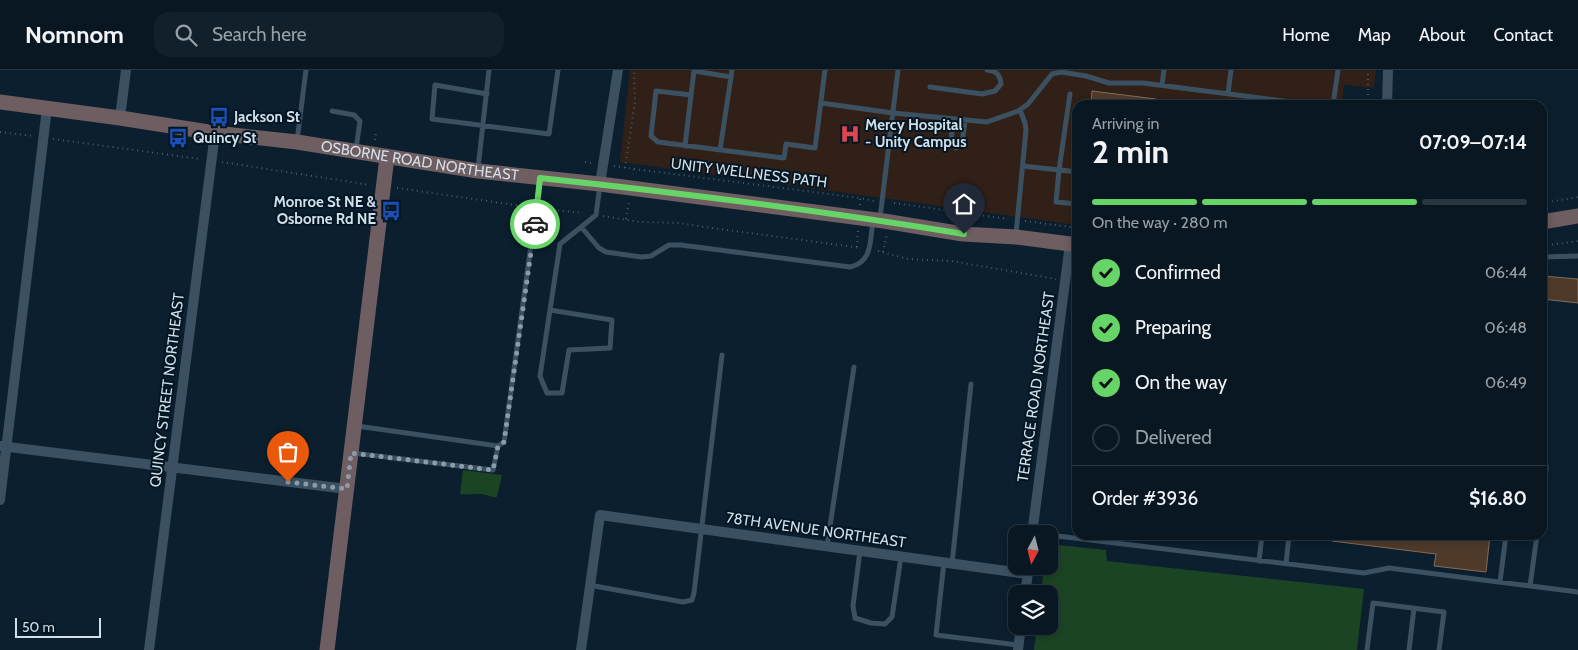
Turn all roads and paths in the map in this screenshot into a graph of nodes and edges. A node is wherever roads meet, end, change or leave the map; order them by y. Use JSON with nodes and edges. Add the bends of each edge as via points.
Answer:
{"nodes":[{"id":1,"x":126,"y":70,"type":"edge"},
{"id":2,"x":306,"y":70,"type":"edge"},
{"id":3,"x":490,"y":70,"type":"edge"},
{"id":4,"x":558,"y":70,"type":"edge"},
{"id":5,"x":618,"y":70,"type":"edge"},
{"id":6,"x":634,"y":70,"type":"edge"},
{"id":7,"x":686,"y":70,"type":"edge"},
{"id":8,"x":694,"y":70,"type":"edge"},
{"id":9,"x":732,"y":70,"type":"edge"},
{"id":10,"x":825,"y":70,"type":"edge"},
{"id":11,"x":898,"y":70,"type":"edge"},
{"id":12,"x":987,"y":70,"type":"edge"},
{"id":13,"x":1164,"y":70,"type":"edge"},
{"id":14,"x":1231,"y":70,"type":"edge"},
{"id":15,"x":1338,"y":70,"type":"edge"},
{"id":16,"x":1368,"y":70,"type":"edge"},
{"id":17,"x":1388,"y":70,"type":"edge"},
{"id":18,"x":1055,"y":72,"type":"edge"},
{"id":19,"x":731,"y":77,"type":"junction"},
{"id":20,"x":1162,"y":85,"type":"junction"},
{"id":21,"x":930,"y":87,"type":"dead end"},
{"id":22,"x":488,"y":94,"type":"junction"},
{"id":23,"x":1070,"y":94,"type":"dead end"},
{"id":24,"x":1228,"y":94,"type":"junction"},
{"id":25,"x":691,"y":95,"type":"junction"},
{"id":26,"x":1275,"y":100,"type":"edge"},
{"id":27,"x":1334,"y":100,"type":"edge"},
{"id":28,"x":1368,"y":100,"type":"edge"},
{"id":29,"x":1387,"y":100,"type":"edge"},
{"id":30,"x":0,"y":102,"type":"edge"},
{"id":31,"x":821,"y":103,"type":"junction"},
{"id":32,"x":47,"y":108,"type":"junction"},
{"id":33,"x":1020,"y":110,"type":"junction"},
{"id":34,"x":332,"y":111,"type":"dead end"},
{"id":35,"x":893,"y":113,"type":"junction"},
{"id":36,"x":120,"y":118,"type":"junction"},
{"id":37,"x":953,"y":119,"type":"junction"},
{"id":38,"x":966,"y":120,"type":"junction"},
{"id":39,"x":482,"y":126,"type":"junction"},
{"id":40,"x":215,"y":133,"type":"junction"},
{"id":41,"x":297,"y":142,"type":"junction"},
{"id":42,"x":685,"y":146,"type":"junction"},
{"id":43,"x":720,"y":150,"type":"junction"},
{"id":44,"x":356,"y":152,"type":"junction"},
{"id":45,"x":387,"y":157,"type":"junction"},
{"id":46,"x":1023,"y":166,"type":"junction"},
{"id":47,"x":625,"y":168,"type":"dead end"},
{"id":48,"x":634,"y":169,"type":"dead end"},
{"id":49,"x":1059,"y":170,"type":"junction"},
{"id":50,"x":478,"y":171,"type":"junction"},
{"id":51,"x":1072,"y":171,"type":"edge"},
{"id":52,"x":540,"y":178,"type":"junction"},
{"id":53,"x":600,"y":184,"type":"junction"},
{"id":54,"x":1578,"y":197,"type":"edge"},
{"id":55,"x":860,"y":198,"type":"dead end"},
{"id":56,"x":1547,"y":202,"type":"edge"},
{"id":57,"x":894,"y":203,"type":"dead end"},
{"id":58,"x":1072,"y":203,"type":"edge"},
{"id":59,"x":1578,"y":216,"type":"edge"},
{"id":60,"x":876,"y":220,"type":"junction"},
{"id":61,"x":1018,"y":220,"type":"junction"},
{"id":62,"x":1547,"y":221,"type":"edge"},
{"id":63,"x":1072,"y":227,"type":"edge"},
{"id":64,"x":582,"y":228,"type":"junction"},
{"id":65,"x":1016,"y":237,"type":"junction"},
{"id":66,"x":1578,"y":241,"type":"edge"},
{"id":67,"x":1072,"y":244,"type":"edge"},
{"id":68,"x":1547,"y":245,"type":"edge"},
{"id":69,"x":1578,"y":256,"type":"edge"},
{"id":70,"x":1547,"y":257,"type":"edge"},
{"id":71,"x":1072,"y":258,"type":"edge"},
{"id":72,"x":550,"y":310,"type":"junction"},
{"id":73,"x":722,"y":355,"type":"dead end"},
{"id":74,"x":854,"y":367,"type":"dead end"},
{"id":75,"x":971,"y":384,"type":"dead end"},
{"id":76,"x":354,"y":426,"type":"junction"},
{"id":77,"x":498,"y":446,"type":"junction"},
{"id":78,"x":3,"y":447,"type":"edge"},
{"id":79,"x":351,"y":453,"type":"junction"},
{"id":80,"x":172,"y":467,"type":"junction"},
{"id":81,"x":347,"y":489,"type":"junction"},
{"id":82,"x":0,"y":500,"type":"edge"},
{"id":83,"x":1033,"y":525,"type":"edge"},
{"id":84,"x":702,"y":529,"type":"junction"},
{"id":85,"x":1058,"y":536,"type":"edge"},
{"id":86,"x":1072,"y":536,"type":"edge"},
{"id":87,"x":1111,"y":540,"type":"edge"},
{"id":88,"x":1261,"y":540,"type":"edge"},
{"id":89,"x":1288,"y":540,"type":"edge"},
{"id":90,"x":1505,"y":540,"type":"edge"},
{"id":91,"x":1536,"y":540,"type":"edge"},
{"id":92,"x":827,"y":546,"type":"junction"},
{"id":93,"x":860,"y":551,"type":"junction"},
{"id":94,"x":901,"y":557,"type":"junction"},
{"id":95,"x":1259,"y":561,"type":"junction"},
{"id":96,"x":948,"y":563,"type":"junction"},
{"id":97,"x":1286,"y":564,"type":"junction"},
{"id":98,"x":1008,"y":568,"type":"edge"},
{"id":99,"x":1500,"y":582,"type":"junction"},
{"id":100,"x":589,"y":585,"type":"junction"},
{"id":101,"x":1530,"y":586,"type":"junction"},
{"id":102,"x":1578,"y":592,"type":"edge"},
{"id":103,"x":1414,"y":608,"type":"junction"},
{"id":104,"x":1018,"y":647,"type":"edge"},
{"id":105,"x":149,"y":650,"type":"edge"},
{"id":106,"x":327,"y":650,"type":"edge"},
{"id":107,"x":581,"y":650,"type":"edge"},
{"id":108,"x":1367,"y":650,"type":"edge"},
{"id":109,"x":1409,"y":650,"type":"edge"},
{"id":110,"x":1439,"y":650,"type":"edge"}],
"edges":[{"from":1,"to":36,"type":"street"},
{"from":2,"to":41,"type":"lane"},
{"from":3,"to":22,"type":"lane"},
{"from":4,"to":39,"type":"lane","via":[[549,134]]},
{"from":5,"to":53,"type":"street"},
{"from":6,"to":47,"type":"path","via":[[635,102]]},
{"from":7,"to":8,"type":"lane"},
{"from":8,"to":19,"type":"lane"},
{"from":8,"to":25,"type":"lane"},
{"from":9,"to":19,"type":"lane"},
{"from":10,"to":31,"type":"lane"},
{"from":11,"to":35,"type":"lane"},
{"from":12,"to":21,"type":"lane","via":[[1000,76],[1001,84],[995,91],[982,94]]},
{"from":13,"to":20,"type":"lane"},
{"from":14,"to":24,"type":"lane"},
{"from":15,"to":27,"type":"lane"},
{"from":16,"to":28,"type":"path"},
{"from":17,"to":29,"type":"street"},
{"from":18,"to":20,"type":"lane","via":[[1109,83]]},
{"from":18,"to":33,"type":"lane"},
{"from":19,"to":43,"type":"lane"},
{"from":20,"to":24,"type":"lane"},
{"from":22,"to":39,"type":"lane"},
{"from":22,"to":39,"type":"lane","via":[[435,85],[432,119]]},
{"from":23,"to":49,"type":"lane"},
{"from":24,"to":26,"type":"lane"},
{"from":25,"to":42,"type":"lane"},
{"from":25,"to":42,"type":"lane","via":[[656,91],[651,136],[658,142]]},
{"from":30,"to":32,"type":"street","name":"OSBORNE ROAD NORTHEAST"},
{"from":31,"to":35,"type":"lane"},
{"from":31,"to":43,"type":"lane","via":[[815,148],[786,144],[784,158]]},
{"from":32,"to":36,"type":"street","name":"OSBORNE ROAD NORTHEAST"},
{"from":32,"to":78,"type":"street"},
{"from":33,"to":38,"type":"lane","via":[[987,122]]},
{"from":33,"to":46,"type":"lane","via":[[1026,123]]},
{"from":34,"to":44,"type":"lane","via":[[354,115],[360,121]]},
{"from":35,"to":37,"type":"lane"},
{"from":35,"to":60,"type":"lane"},
{"from":36,"to":40,"type":"street","name":"OSBORNE ROAD NORTHEAST"},
{"from":37,"to":38,"type":"lane"},
{"from":37,"to":38,"type":"lane","via":[[951,142],[956,148],[962,143]]},
{"from":39,"to":50,"type":"lane"},
{"from":40,"to":41,"type":"street","name":"OSBORNE ROAD NORTHEAST"},
{"from":40,"to":80,"type":"street","name":"QUINCY STREET NORTHEAST"},
{"from":41,"to":44,"type":"street","name":"OSBORNE ROAD NORTHEAST"},
{"from":42,"to":43,"type":"lane"},
{"from":44,"to":45,"type":"street","name":"OSBORNE ROAD NORTHEAST"},
{"from":45,"to":50,"type":"street","name":"OSBORNE ROAD NORTHEAST"},
{"from":45,"to":76,"type":"street"},
{"from":46,"to":49,"type":"lane"},
{"from":46,"to":61,"type":"lane"},
{"from":48,"to":55,"type":"path","name":"UNITY WELLNESS PATH"},
{"from":49,"to":51,"type":"lane"},
{"from":49,"to":58,"type":"lane","via":[[1056,202]]},
{"from":50,"to":52,"type":"street","name":"OSBORNE ROAD NORTHEAST"},
{"from":52,"to":53,"type":"street","name":"OSBORNE ROAD NORTHEAST"},
{"from":52,"to":77,"type":"lane","via":[[504,442]]},
{"from":53,"to":60,"type":"street","name":"OSBORNE ROAD NORTHEAST"},
{"from":53,"to":64,"type":"lane","via":[[596,215]]},
{"from":54,"to":56,"type":"path"},
{"from":57,"to":61,"type":"path"},
{"from":59,"to":62,"type":"street"},
{"from":60,"to":64,"type":"lane","via":[[866,258],[860,265],[850,267],[681,245],[641,257],[606,252]]},
{"from":60,"to":65,"type":"street","name":"OSBORNE ROAD NORTHEAST","via":[[964,234]]},
{"from":61,"to":63,"type":"path"},
{"from":61,"to":65,"type":"lane"},
{"from":64,"to":72,"type":"lane","via":[[560,244]]},
{"from":65,"to":67,"type":"street","name":"OSBORNE ROAD NORTHEAST"},
{"from":66,"to":68,"type":"path"},
{"from":69,"to":70,"type":"lane"},
{"from":71,"to":83,"type":"street","name":"TERRACE ROAD NORTHEAST"},
{"from":72,"to":72,"type":"lane","via":[[540,376],[547,393],[562,393],[569,350],[610,348],[612,320]]},
{"from":73,"to":84,"type":"lane"},
{"from":74,"to":92,"type":"lane"},
{"from":75,"to":96,"type":"lane"},
{"from":76,"to":77,"type":"lane"},
{"from":76,"to":79,"type":"street"},
{"from":77,"to":79,"type":"lane","via":[[493,470]]},
{"from":78,"to":80,"type":"street"},
{"from":78,"to":82,"type":"street"},
{"from":79,"to":81,"type":"street"},
{"from":80,"to":81,"type":"street"},
{"from":80,"to":105,"type":"street","name":"QUINCY STREET NORTHEAST"},
{"from":81,"to":106,"type":"street"},
{"from":84,"to":92,"type":"street","name":"78TH AVENUE NORTHEAST"},
{"from":84,"to":100,"type":"street","name":"78TH AVENUE NORTHEAST","via":[[600,514]]},
{"from":84,"to":100,"type":"lane","via":[[694,593],[688,602]]},
{"from":85,"to":86,"type":"lane"},
{"from":87,"to":95,"type":"lane"},
{"from":88,"to":95,"type":"lane"},
{"from":89,"to":97,"type":"lane"},
{"from":90,"to":99,"type":"lane"},
{"from":91,"to":101,"type":"lane"},
{"from":92,"to":93,"type":"street","name":"78TH AVENUE NORTHEAST"},
{"from":93,"to":94,"type":"street","name":"78TH AVENUE NORTHEAST"},
{"from":93,"to":94,"type":"lane","via":[[853,606],[855,618],[871,623],[885,624],[892,618]]},
{"from":94,"to":96,"type":"street","name":"78TH AVENUE NORTHEAST"},
{"from":95,"to":97,"type":"lane"},
{"from":96,"to":98,"type":"street","name":"78TH AVENUE NORTHEAST"},
{"from":96,"to":104,"type":"lane","via":[[936,634]]},
{"from":97,"to":99,"type":"lane","via":[[1364,573],[1389,568]]},
{"from":99,"to":101,"type":"lane"},
{"from":100,"to":107,"type":"street"},
{"from":101,"to":102,"type":"lane"},
{"from":103,"to":108,"type":"lane","via":[[1373,603]]},
{"from":103,"to":109,"type":"lane"},
{"from":103,"to":110,"type":"lane","via":[[1444,612]]}]}
